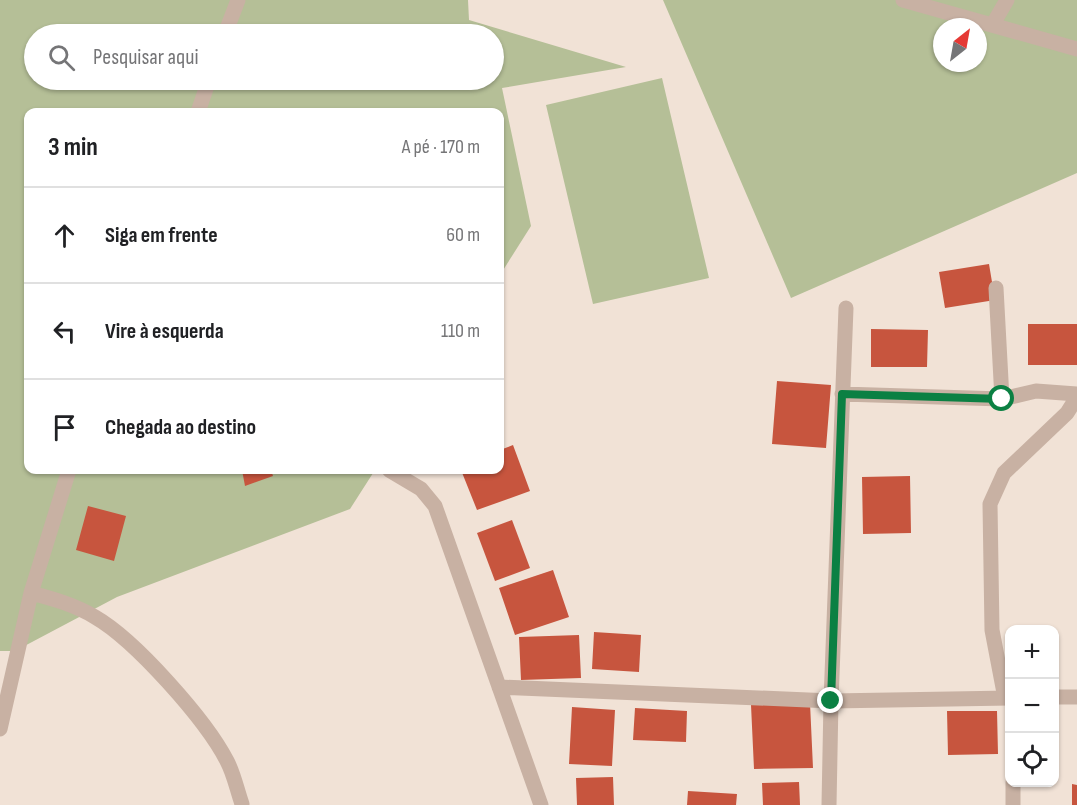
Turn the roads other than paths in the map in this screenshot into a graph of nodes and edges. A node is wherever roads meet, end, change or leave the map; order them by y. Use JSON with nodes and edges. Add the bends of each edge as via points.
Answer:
{"nodes":[{"id":1,"x":237,"y":0,"type":"edge"},
{"id":2,"x":903,"y":0,"type":"edge"},
{"id":3,"x":1007,"y":0,"type":"edge"},
{"id":4,"x":229,"y":24,"type":"edge"},
{"id":5,"x":993,"y":24,"type":"junction"},
{"id":6,"x":1077,"y":49,"type":"edge"},
{"id":7,"x":206,"y":90,"type":"edge"},
{"id":8,"x":199,"y":108,"type":"edge"},
{"id":9,"x":996,"y":288,"type":"dead end"},
{"id":10,"x":846,"y":308,"type":"dead end"},
{"id":11,"x":842,"y":394,"type":"junction"},
{"id":12,"x":1077,"y":396,"type":"edge"},
{"id":13,"x":1002,"y":399,"type":"junction"},
{"id":14,"x":68,"y":474,"type":"edge"},
{"id":15,"x":396,"y":474,"type":"edge"},
{"id":16,"x":31,"y":593,"type":"junction"},
{"id":17,"x":500,"y":687,"type":"junction"},
{"id":18,"x":1005,"y":689,"type":"edge"},
{"id":19,"x":1059,"y":697,"type":"edge"},
{"id":20,"x":1077,"y":697,"type":"edge"},
{"id":21,"x":1005,"y":698,"type":"edge"},
{"id":22,"x":831,"y":701,"type":"junction"},
{"id":23,"x":0,"y":729,"type":"edge"},
{"id":24,"x":1013,"y":787,"type":"edge"},
{"id":25,"x":242,"y":804,"type":"edge"},
{"id":26,"x":541,"y":805,"type":"edge"},
{"id":27,"x":829,"y":805,"type":"edge"},
{"id":28,"x":1013,"y":805,"type":"edge"}],
"edges":[{"from":1,"to":4,"type":"street"},
{"from":2,"to":5,"type":"street"},
{"from":3,"to":5,"type":"street"},
{"from":5,"to":6,"type":"street"},
{"from":7,"to":8,"type":"street"},
{"from":9,"to":13,"type":"street"},
{"from":10,"to":11,"type":"street"},
{"from":11,"to":13,"type":"street"},
{"from":11,"to":22,"type":"street"},
{"from":12,"to":13,"type":"street","via":[[1036,391]]},
{"from":12,"to":18,"type":"street","via":[[1067,413],[1004,472],[990,504],[992,630]]},
{"from":14,"to":16,"type":"street"},
{"from":15,"to":17,"type":"street","via":[[421,489],[435,506]]},
{"from":16,"to":23,"type":"street"},
{"from":16,"to":25,"type":"street","via":[[97,618],[154,668],[202,724],[228,762]]},
{"from":17,"to":22,"type":"street"},
{"from":17,"to":26,"type":"street"},
{"from":19,"to":20,"type":"street"},
{"from":21,"to":22,"type":"street"},
{"from":22,"to":27,"type":"street"},
{"from":24,"to":28,"type":"street"}]}
